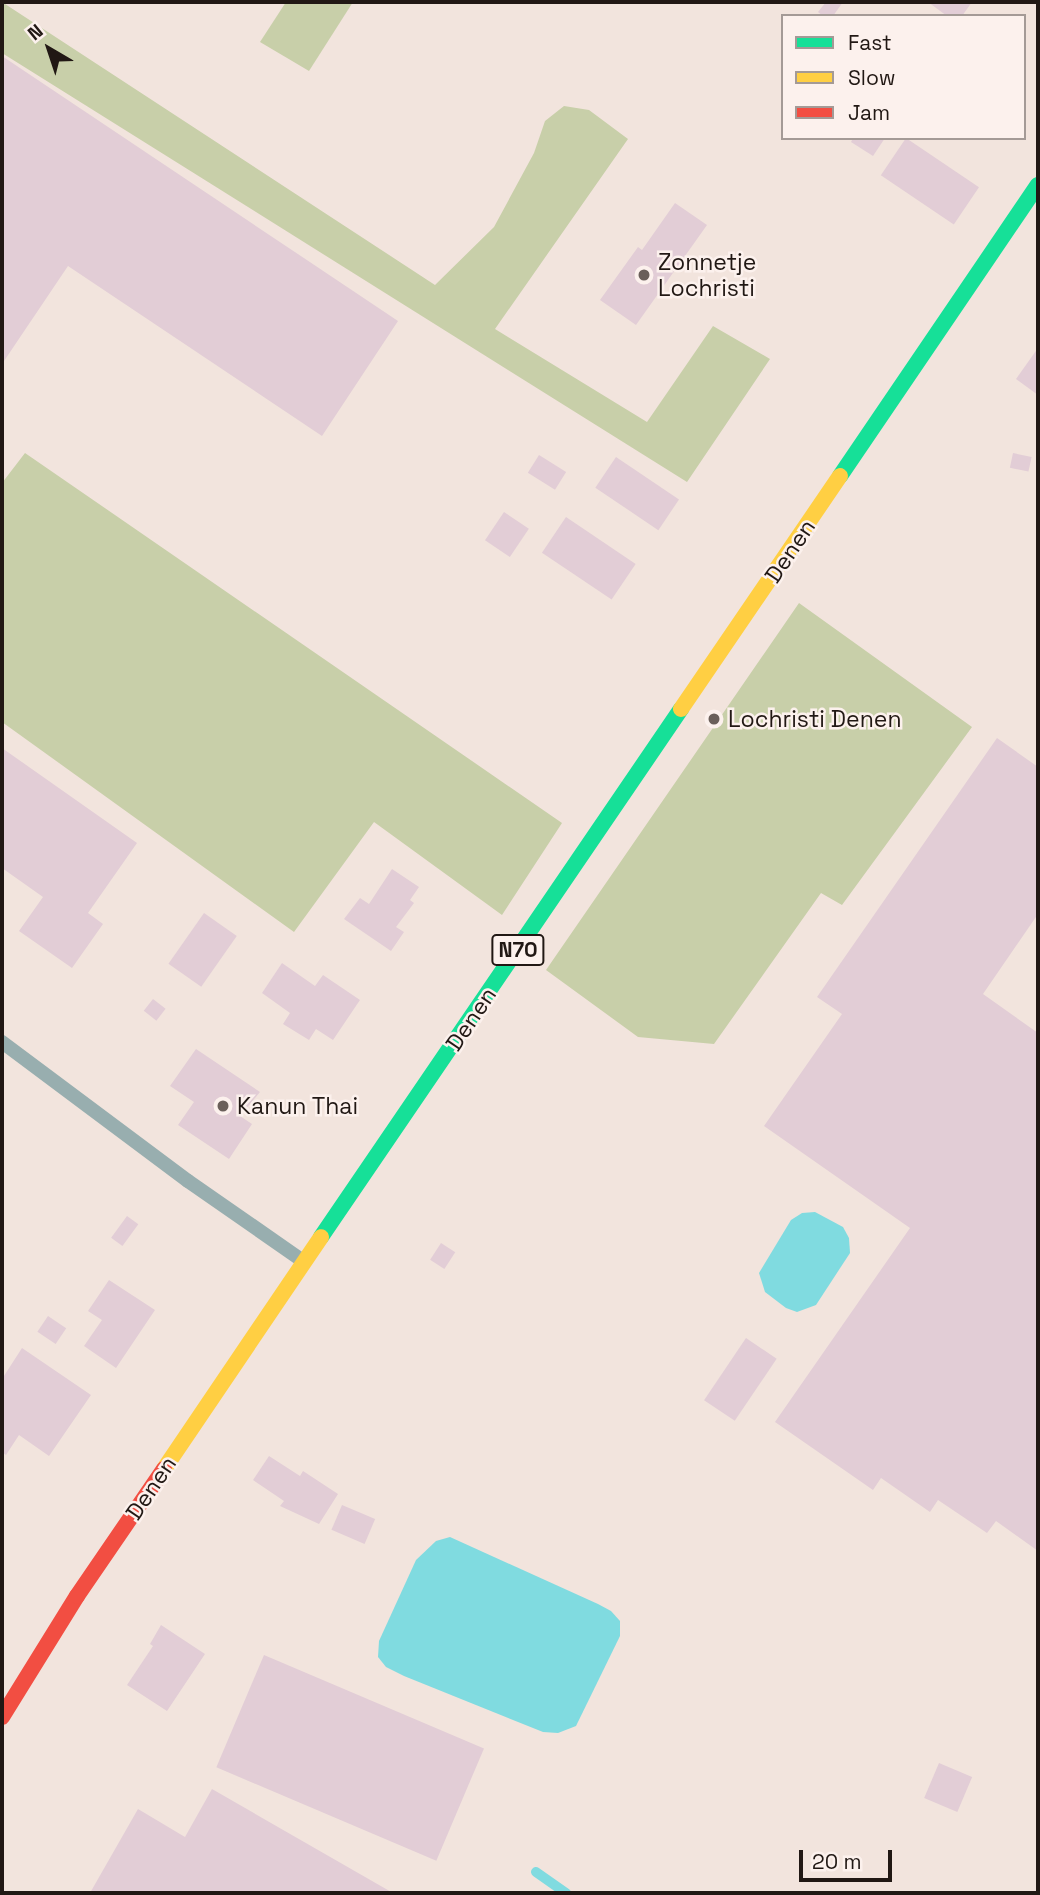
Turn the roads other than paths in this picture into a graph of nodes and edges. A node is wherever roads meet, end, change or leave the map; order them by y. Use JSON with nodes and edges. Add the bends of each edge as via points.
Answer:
{"nodes":[{"id":1,"x":1038,"y":185,"type":"edge"},
{"id":2,"x":2,"y":1042,"type":"edge"},
{"id":3,"x":304,"y":1262,"type":"junction"},
{"id":4,"x":2,"y":1717,"type":"edge"}],
"edges":[{"from":1,"to":3,"type":"main road","name":"Denen","number":"N70"},
{"from":2,"to":3,"type":"lane"},
{"from":3,"to":4,"type":"main road","name":"Denen","number":"N70","via":[[77,1596]]}]}
